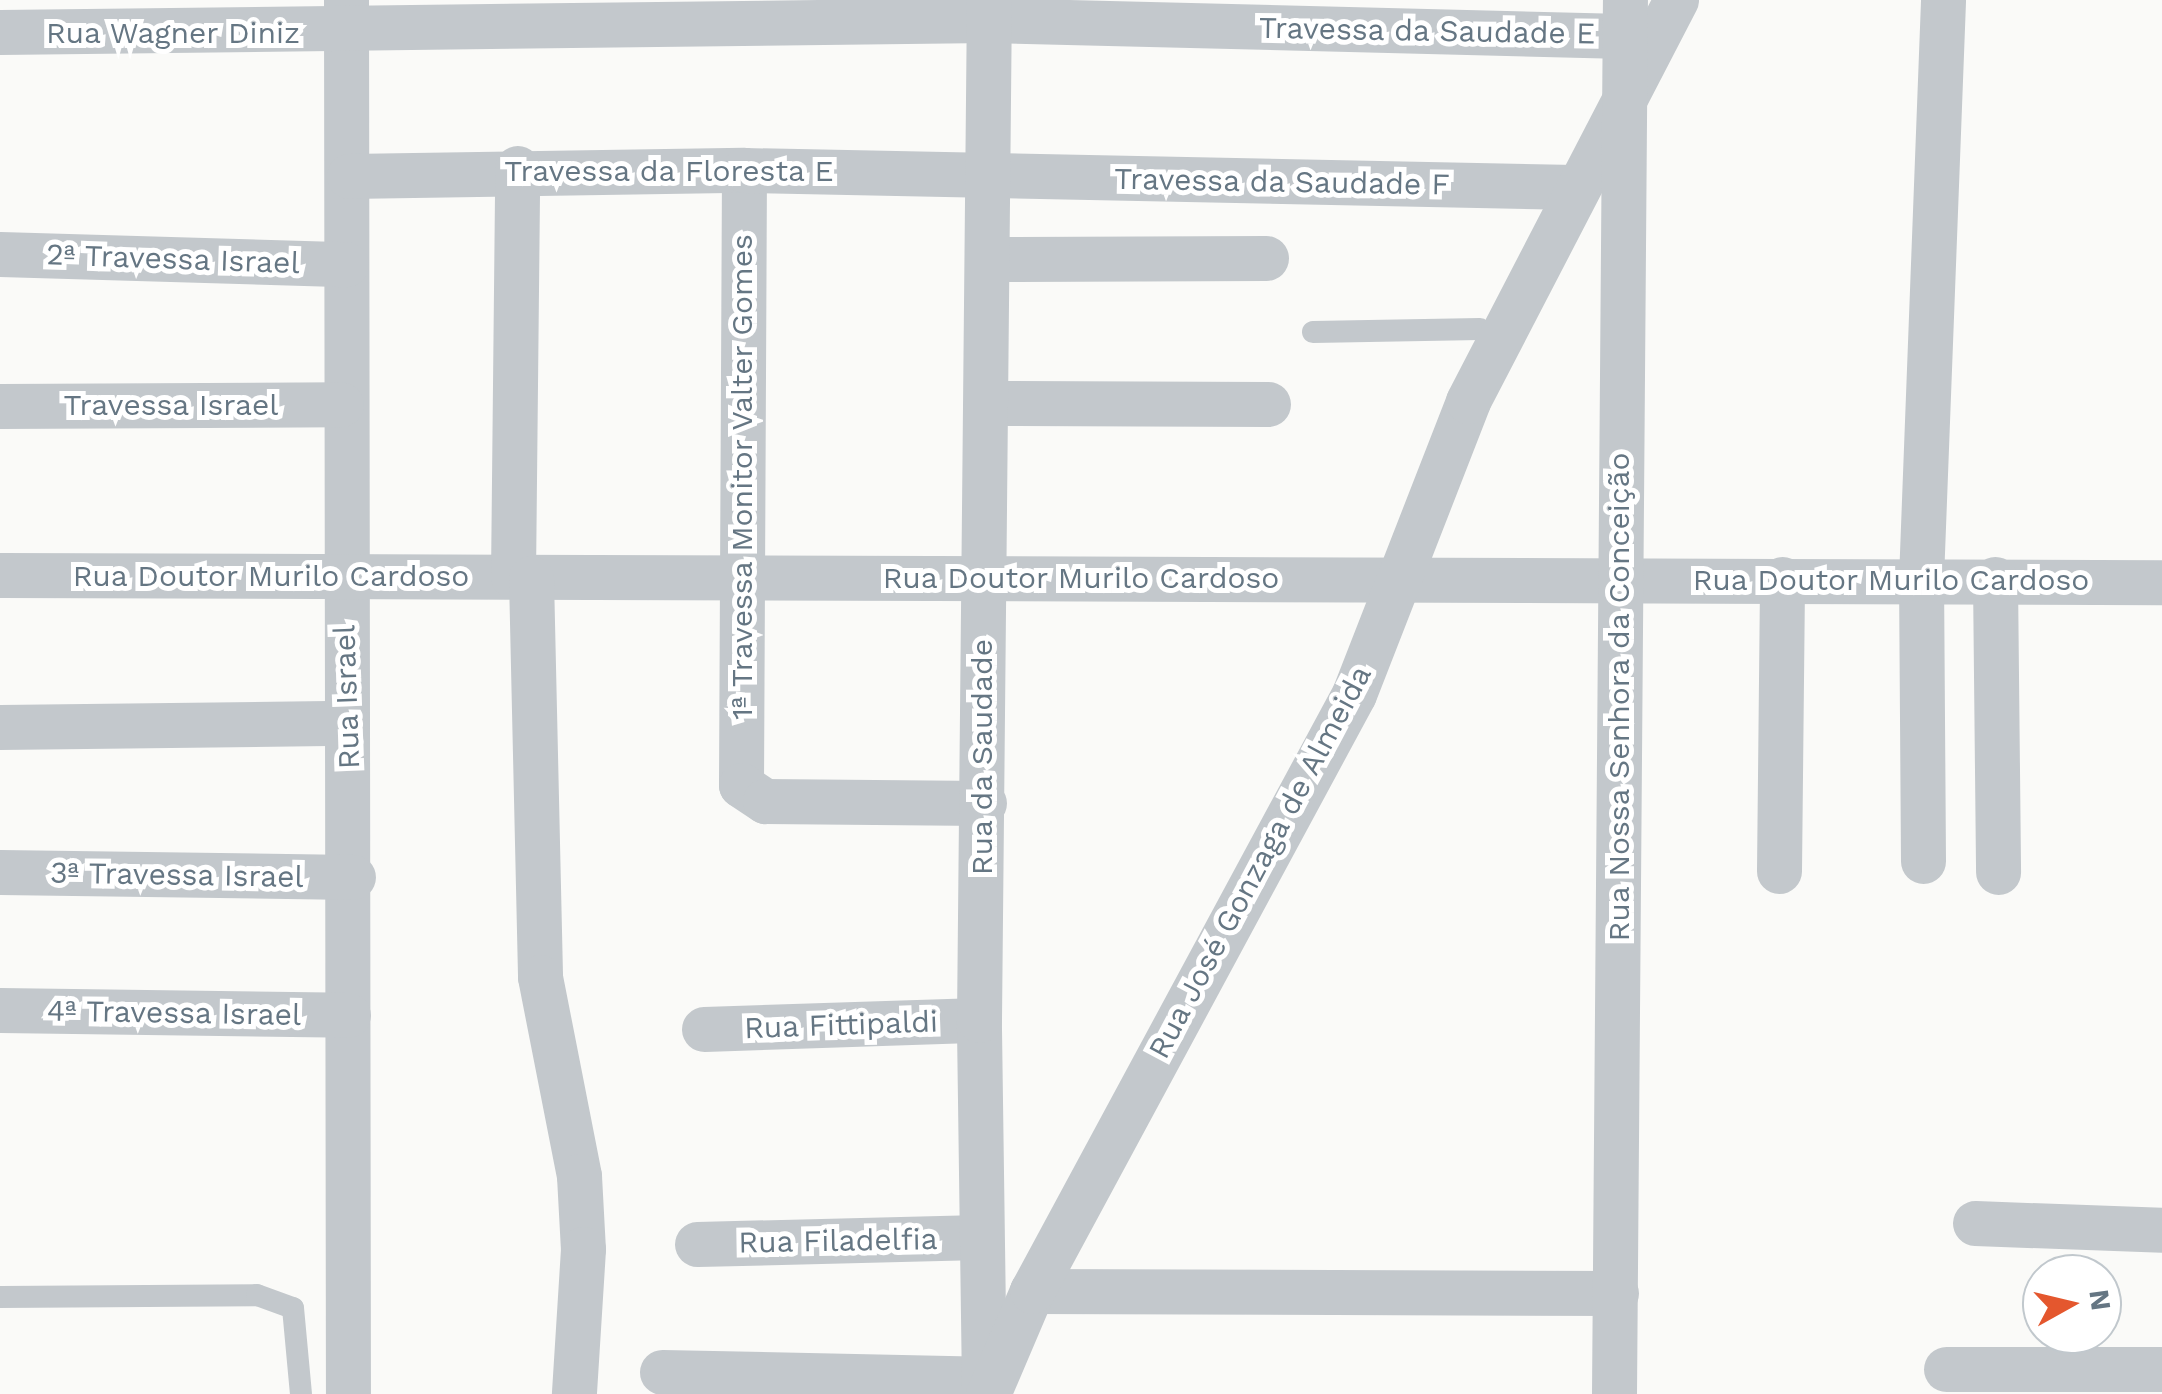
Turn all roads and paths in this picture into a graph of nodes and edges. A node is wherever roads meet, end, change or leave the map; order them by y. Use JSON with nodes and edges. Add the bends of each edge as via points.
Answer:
{"nodes":[{"id":1,"x":1676,"y":0,"type":"edge"},
{"id":2,"x":1944,"y":0,"type":"edge"},
{"id":3,"x":989,"y":10,"type":"edge"},
{"id":4,"x":346,"y":16,"type":"edge"},
{"id":5,"x":1625,"y":18,"type":"edge"},
{"id":6,"x":0,"y":32,"type":"edge"},
{"id":7,"x":1624,"y":102,"type":"junction"},
{"id":8,"x":517,"y":168,"type":"junction"},
{"id":9,"x":744,"y":170,"type":"junction"},
{"id":10,"x":348,"y":176,"type":"junction"},
{"id":11,"x":989,"y":176,"type":"junction"},
{"id":12,"x":1576,"y":188,"type":"junction"},
{"id":13,"x":0,"y":254,"type":"edge"},
{"id":14,"x":1266,"y":258,"type":"dead end"},
{"id":15,"x":989,"y":259,"type":"junction"},
{"id":16,"x":346,"y":264,"type":"junction"},
{"id":17,"x":1494,"y":329,"type":"junction"},
{"id":18,"x":1313,"y":332,"type":"dead end"},
{"id":19,"x":989,"y":403,"type":"junction"},
{"id":20,"x":342,"y":404,"type":"junction"},
{"id":21,"x":1268,"y":404,"type":"dead end"},
{"id":22,"x":0,"y":406,"type":"edge"},
{"id":23,"x":0,"y":575,"type":"edge"},
{"id":24,"x":344,"y":576,"type":"junction"},
{"id":25,"x":522,"y":577,"type":"junction"},
{"id":26,"x":742,"y":577,"type":"junction"},
{"id":27,"x":982,"y":577,"type":"junction"},
{"id":28,"x":1400,"y":578,"type":"junction"},
{"id":29,"x":1620,"y":578,"type":"junction"},
{"id":30,"x":1782,"y":579,"type":"junction"},
{"id":31,"x":1921,"y":579,"type":"junction"},
{"id":32,"x":1995,"y":579,"type":"junction"},
{"id":33,"x":2162,"y":582,"type":"edge"},
{"id":34,"x":347,"y":723,"type":"junction"},
{"id":35,"x":0,"y":727,"type":"edge"},
{"id":36,"x":984,"y":803,"type":"junction"},
{"id":37,"x":1923,"y":861,"type":"dead end"},
{"id":38,"x":1779,"y":871,"type":"dead end"},
{"id":39,"x":0,"y":872,"type":"edge"},
{"id":40,"x":1998,"y":872,"type":"dead end"},
{"id":41,"x":353,"y":877,"type":"junction"},
{"id":42,"x":0,"y":1010,"type":"edge"},
{"id":43,"x":348,"y":1015,"type":"junction"},
{"id":44,"x":979,"y":1020,"type":"junction"},
{"id":45,"x":704,"y":1030,"type":"dead end"},
{"id":46,"x":1976,"y":1223,"type":"dead end"},
{"id":47,"x":2162,"y":1230,"type":"edge"},
{"id":48,"x":980,"y":1237,"type":"junction"},
{"id":49,"x":696,"y":1244,"type":"dead end"},
{"id":50,"x":1032,"y":1291,"type":"junction"},
{"id":51,"x":1616,"y":1294,"type":"junction"},
{"id":52,"x":0,"y":1297,"type":"edge"},
{"id":53,"x":1946,"y":1369,"type":"dead end"},
{"id":54,"x":2162,"y":1369,"type":"edge"},
{"id":55,"x":662,"y":1372,"type":"dead end"},
{"id":56,"x":985,"y":1389,"type":"edge"},
{"id":57,"x":300,"y":1394,"type":"edge"},
{"id":58,"x":348,"y":1394,"type":"edge"},
{"id":59,"x":574,"y":1394,"type":"edge"},
{"id":60,"x":1614,"y":1394,"type":"edge"}],
"edges":[{"from":1,"to":7,"type":"street","name":"Rua José Gonzaga de Almeida"},
{"from":2,"to":31,"type":"street"},
{"from":3,"to":4,"type":"street","name":"Travessa da Saudade E"},
{"from":3,"to":5,"type":"street","name":"Travessa da Saudade E"},
{"from":3,"to":11,"type":"street","name":"Rua da Saudade"},
{"from":4,"to":6,"type":"street","name":"Rua Wagner Diniz"},
{"from":4,"to":10,"type":"street","name":"Rua Israel"},
{"from":5,"to":7,"type":"street","name":"Rua Nossa Senhora da Conceição"},
{"from":7,"to":12,"type":"street","name":"Rua José Gonzaga de Almeida"},
{"from":7,"to":29,"type":"street","name":"Rua Nossa Senhora da Conceição"},
{"from":8,"to":9,"type":"street","name":"Travessa da Floresta E"},
{"from":8,"to":10,"type":"street","name":"Travessa da Floresta E"},
{"from":8,"to":25,"type":"street"},
{"from":9,"to":11,"type":"street","name":"Travessa da Floresta E"},
{"from":9,"to":26,"type":"street","name":"1ª Travessa Monitor Valter Gomes"},
{"from":10,"to":16,"type":"street","name":"Rua Israel"},
{"from":11,"to":12,"type":"street","name":"Travessa da Saudade F"},
{"from":11,"to":15,"type":"street","name":"Rua da Saudade"},
{"from":12,"to":17,"type":"street","name":"Rua José Gonzaga de Almeida"},
{"from":13,"to":16,"type":"street","name":"2ª Travessa Israel"},
{"from":14,"to":15,"type":"street"},
{"from":15,"to":19,"type":"street","name":"Rua da Saudade"},
{"from":16,"to":20,"type":"street","name":"Rua Israel"},
{"from":17,"to":18,"type":"lane"},
{"from":17,"to":28,"type":"street","name":"Rua José Gonzaga de Almeida"},
{"from":19,"to":21,"type":"street"},
{"from":19,"to":27,"type":"street","name":"Rua da Saudade"},
{"from":20,"to":22,"type":"street","name":"Travessa Israel"},
{"from":20,"to":24,"type":"street","name":"Rua Israel"},
{"from":23,"to":24,"type":"street","name":"Rua Doutor Murilo Cardoso"},
{"from":24,"to":25,"type":"street","name":"Rua Doutor Murilo Cardoso"},
{"from":24,"to":34,"type":"street","name":"Rua Israel"},
{"from":25,"to":26,"type":"street","name":"Rua Doutor Murilo Cardoso"},
{"from":25,"to":59,"type":"street","via":[[540,976],[580,1176],[584,1249]]},
{"from":26,"to":27,"type":"street","name":"Rua Doutor Murilo Cardoso"},
{"from":26,"to":36,"type":"street","name":"1ª Travessa Monitor Valter Gomes","via":[[741,784],[765,801]]},
{"from":27,"to":28,"type":"street","name":"Rua Doutor Murilo Cardoso"},
{"from":27,"to":36,"type":"street","name":"Rua da Saudade"},
{"from":28,"to":29,"type":"street","name":"Rua Doutor Murilo Cardoso"},
{"from":28,"to":50,"type":"street","name":"Rua José Gonzaga de Almeida","via":[[1354,694]]},
{"from":29,"to":30,"type":"street","name":"Rua Doutor Murilo Cardoso"},
{"from":29,"to":51,"type":"street","name":"Rua Nossa Senhora da Conceição"},
{"from":30,"to":31,"type":"street","name":"Rua Doutor Murilo Cardoso"},
{"from":30,"to":38,"type":"street"},
{"from":31,"to":32,"type":"street","name":"Rua Doutor Murilo Cardoso"},
{"from":31,"to":37,"type":"street"},
{"from":32,"to":33,"type":"street","name":"Rua Doutor Murilo Cardoso"},
{"from":32,"to":40,"type":"street"},
{"from":34,"to":35,"type":"street"},
{"from":34,"to":41,"type":"street","name":"Rua Israel"},
{"from":36,"to":44,"type":"street","name":"Rua da Saudade"},
{"from":39,"to":41,"type":"street","name":"3ª Travessa Israel"},
{"from":41,"to":43,"type":"street","name":"Rua Israel"},
{"from":42,"to":43,"type":"street","name":"4ª Travessa Israel"},
{"from":43,"to":58,"type":"street","name":"Rua Israel"},
{"from":44,"to":45,"type":"street","name":"Rua Fittipaldi"},
{"from":44,"to":48,"type":"street","name":"Rua da Saudade"},
{"from":46,"to":47,"type":"street"},
{"from":48,"to":49,"type":"street","name":"Rua Filadelfia"},
{"from":48,"to":56,"type":"street","name":"Rua da Saudade"},
{"from":50,"to":51,"type":"street"},
{"from":50,"to":56,"type":"street","name":"Rua José Gonzaga de Almeida"},
{"from":51,"to":60,"type":"street","name":"Rua Nossa Senhora da Conceição"},
{"from":52,"to":57,"type":"lane","via":[[257,1295],[293,1308]]},
{"from":53,"to":54,"type":"street"},
{"from":55,"to":56,"type":"street"}]}
